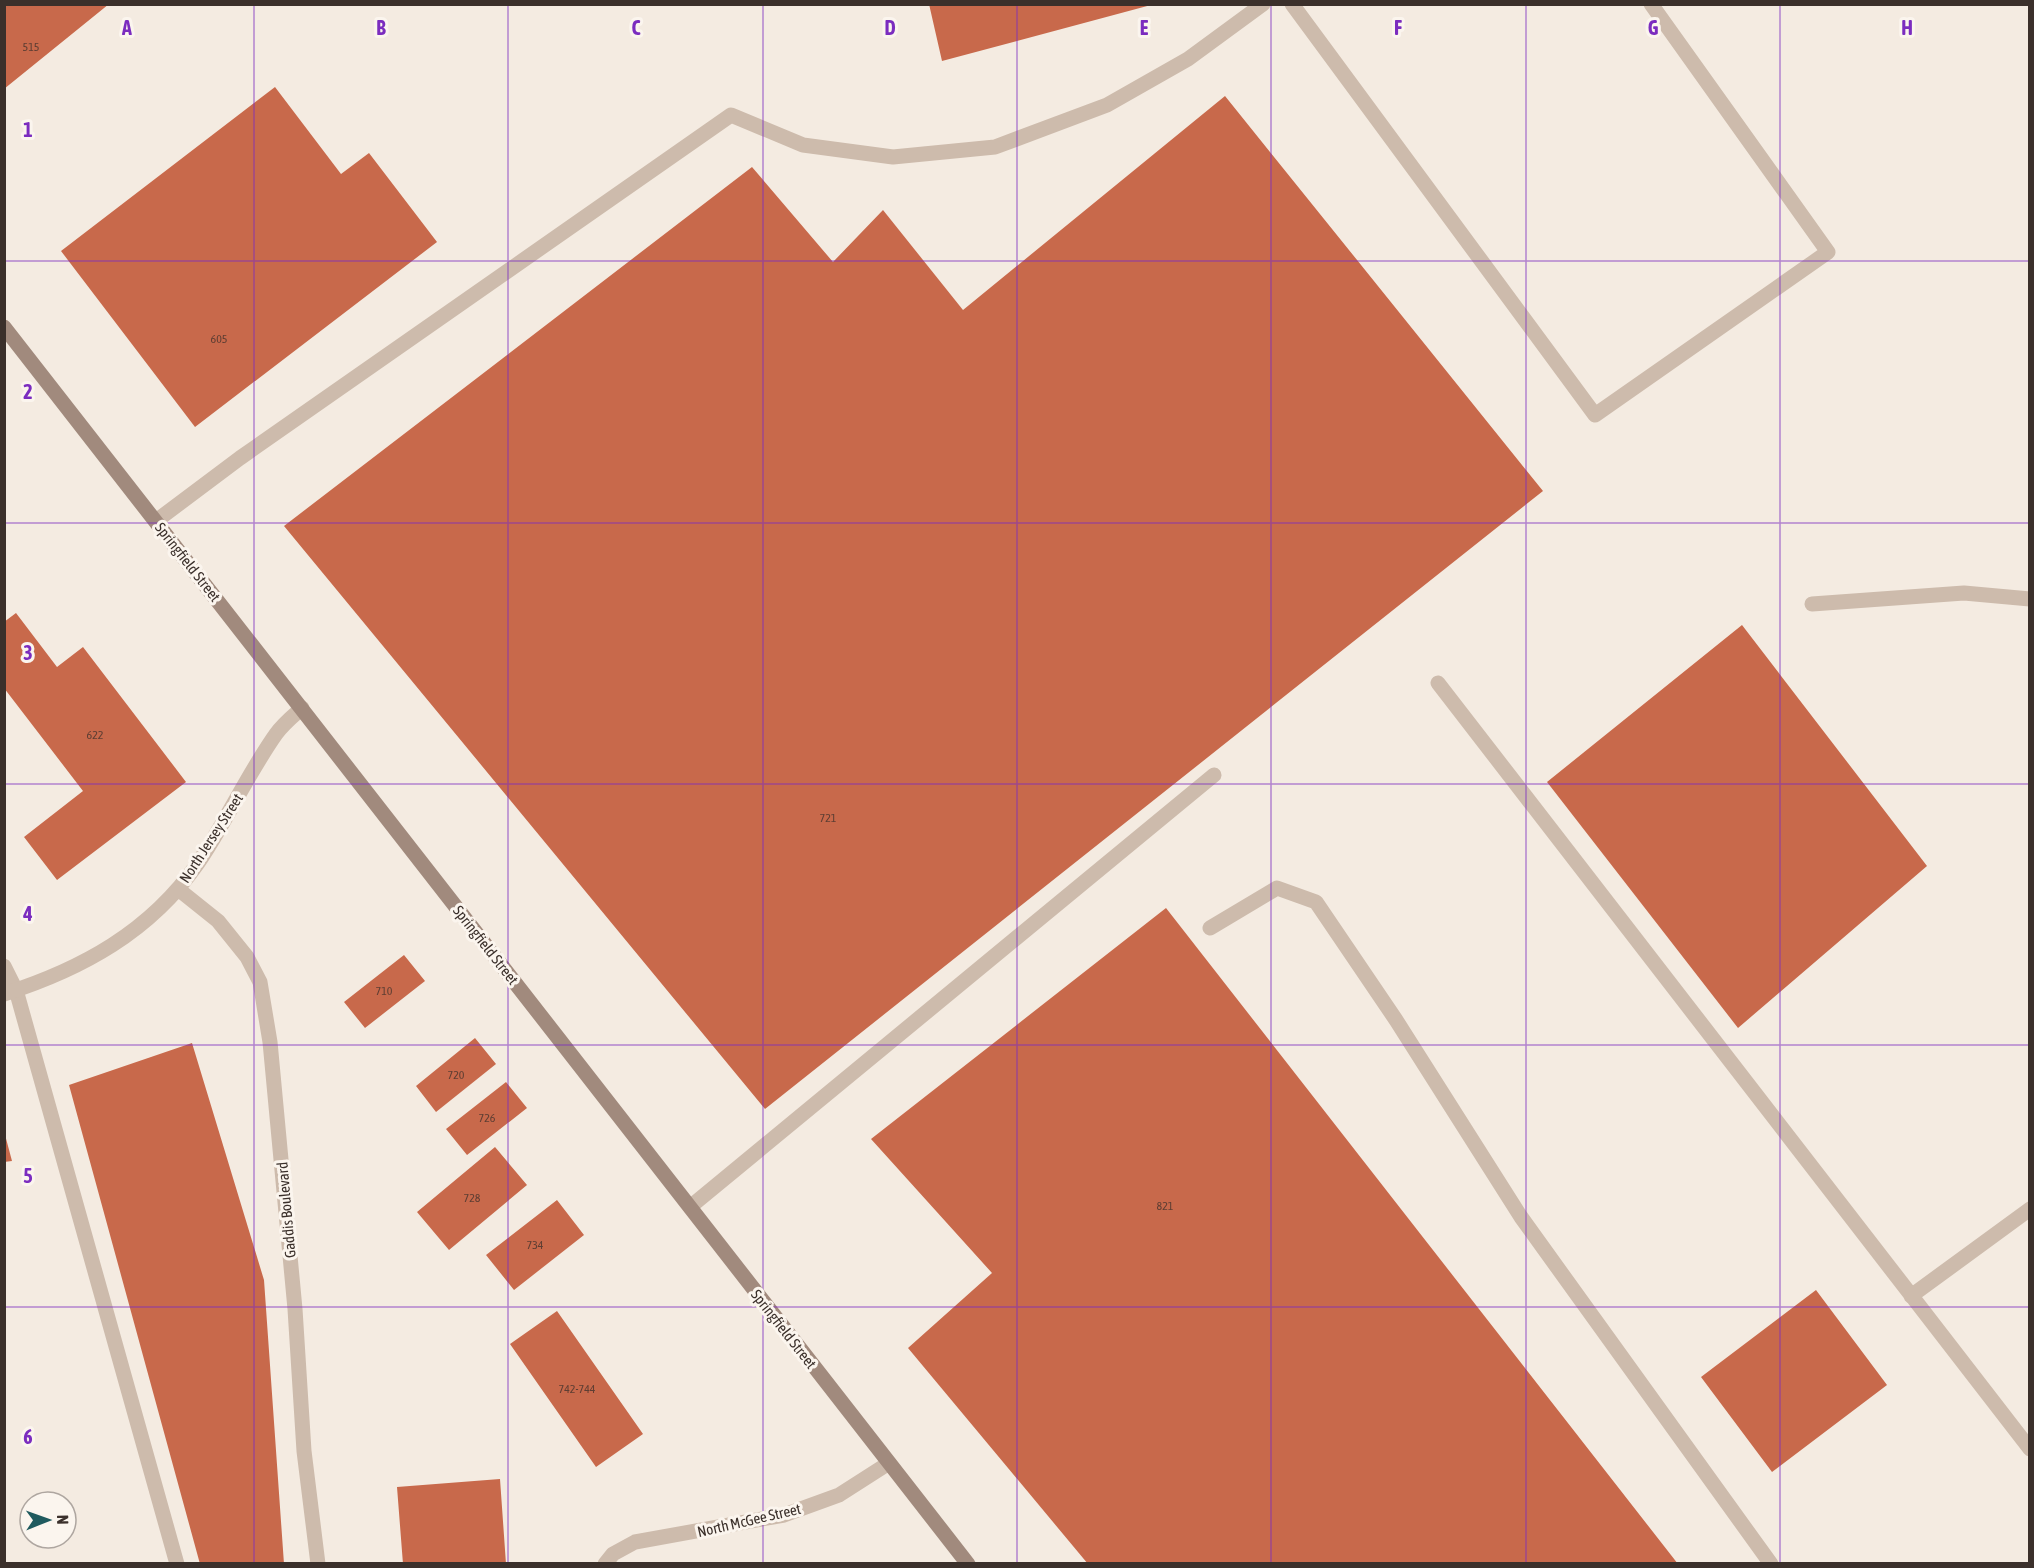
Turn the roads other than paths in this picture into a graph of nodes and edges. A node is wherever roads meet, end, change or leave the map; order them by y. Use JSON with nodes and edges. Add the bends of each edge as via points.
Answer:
{"nodes":[{"id":1,"x":1263,"y":4,"type":"edge"},
{"id":2,"x":1292,"y":4,"type":"edge"},
{"id":3,"x":1651,"y":4,"type":"edge"},
{"id":4,"x":4,"y":327,"type":"edge"},
{"id":5,"x":156,"y":521,"type":"junction"},
{"id":6,"x":2030,"y":599,"type":"edge"},
{"id":7,"x":1812,"y":604,"type":"dead end"},
{"id":8,"x":1438,"y":683,"type":"dead end"},
{"id":9,"x":302,"y":708,"type":"junction"},
{"id":10,"x":1214,"y":775,"type":"dead end"},
{"id":11,"x":178,"y":889,"type":"junction"},
{"id":12,"x":1210,"y":928,"type":"dead end"},
{"id":13,"x":4,"y":966,"type":"edge"},
{"id":14,"x":10,"y":992,"type":"edge"},
{"id":15,"x":690,"y":1207,"type":"junction"},
{"id":16,"x":2030,"y":1209,"type":"edge"},
{"id":17,"x":1911,"y":1296,"type":"junction"},
{"id":18,"x":2030,"y":1449,"type":"edge"},
{"id":19,"x":889,"y":1463,"type":"junction"},
{"id":20,"x":177,"y":1563,"type":"edge"},
{"id":21,"x":318,"y":1563,"type":"edge"},
{"id":22,"x":605,"y":1563,"type":"edge"},
{"id":23,"x":968,"y":1563,"type":"edge"},
{"id":24,"x":1771,"y":1563,"type":"edge"}],
"edges":[{"from":1,"to":5,"type":"street","via":[[1188,59],[1107,105],[995,147],[893,157],[803,146],[730,114],[249,451]]},
{"from":2,"to":3,"type":"street","via":[[1595,415],[1828,252]]},
{"from":4,"to":5,"type":"main road","name":"Springfield Street"},
{"from":5,"to":9,"type":"main road","name":"Springfield Street"},
{"from":6,"to":7,"type":"street","via":[[1964,593]]},
{"from":8,"to":17,"type":"street"},
{"from":9,"to":11,"type":"street","name":"North Jersey Street","via":[[277,732],[198,863]]},
{"from":9,"to":15,"type":"main road","name":"Springfield Street"},
{"from":10,"to":15,"type":"street"},
{"from":11,"to":14,"type":"street","name":"North Jersey Street","via":[[132,933],[86,963]]},
{"from":11,"to":21,"type":"street","name":"Gaddis Boulevard","via":[[218,921],[247,957],[260,982],[270,1042],[304,1451]]},
{"from":12,"to":24,"type":"street","via":[[1277,888],[1316,902],[1521,1217]]},
{"from":13,"to":14,"type":"street"},
{"from":14,"to":20,"type":"street"},
{"from":15,"to":19,"type":"main road","name":"Springfield Street"},
{"from":16,"to":17,"type":"street"},
{"from":17,"to":18,"type":"street"},
{"from":19,"to":22,"type":"street","name":"North McGee Street","via":[[840,1495],[784,1515],[635,1542]]},
{"from":19,"to":23,"type":"main road","name":"Springfield Street"}]}
